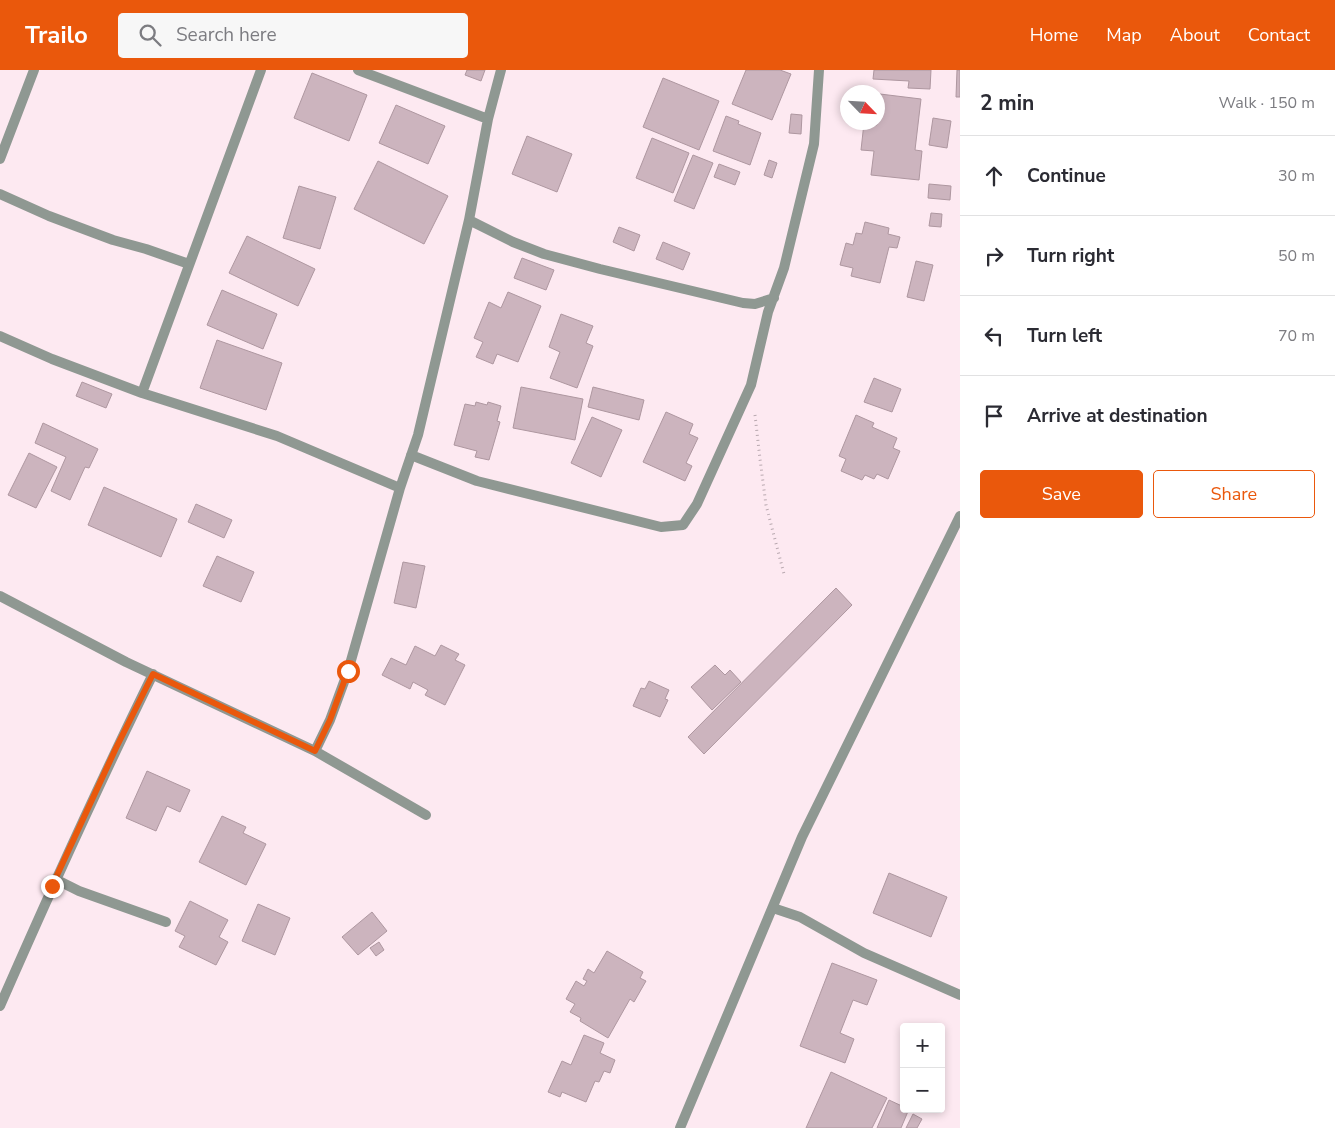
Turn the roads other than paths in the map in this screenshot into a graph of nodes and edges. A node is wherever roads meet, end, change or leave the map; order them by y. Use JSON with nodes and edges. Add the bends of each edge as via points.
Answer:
{"nodes":[{"id":1,"x":34,"y":70,"type":"edge"},
{"id":2,"x":260,"y":70,"type":"edge"},
{"id":3,"x":358,"y":70,"type":"edge"},
{"id":4,"x":501,"y":70,"type":"edge"},
{"id":5,"x":819,"y":70,"type":"edge"},
{"id":6,"x":488,"y":119,"type":"junction"},
{"id":7,"x":0,"y":159,"type":"edge"},
{"id":8,"x":0,"y":194,"type":"edge"},
{"id":9,"x":468,"y":220,"type":"junction"},
{"id":10,"x":189,"y":264,"type":"junction"},
{"id":11,"x":774,"y":298,"type":"junction"},
{"id":12,"x":0,"y":336,"type":"edge"},
{"id":13,"x":142,"y":393,"type":"junction"},
{"id":14,"x":411,"y":455,"type":"junction"},
{"id":15,"x":400,"y":488,"type":"junction"},
{"id":16,"x":960,"y":516,"type":"edge"},
{"id":17,"x":0,"y":596,"type":"edge"},
{"id":18,"x":153,"y":674,"type":"junction"},
{"id":19,"x":315,"y":751,"type":"junction"},
{"id":20,"x":426,"y":815,"type":"dead end"},
{"id":21,"x":55,"y":879,"type":"junction"},
{"id":22,"x":773,"y":908,"type":"junction"},
{"id":23,"x":166,"y":922,"type":"dead end"},
{"id":24,"x":960,"y":995,"type":"edge"},
{"id":25,"x":0,"y":1006,"type":"edge"},
{"id":26,"x":680,"y":1128,"type":"edge"}],
"edges":[{"from":1,"to":7,"type":"street"},
{"from":2,"to":10,"type":"street"},
{"from":3,"to":6,"type":"street"},
{"from":4,"to":6,"type":"street"},
{"from":5,"to":11,"type":"street","via":[[814,144]]},
{"from":6,"to":9,"type":"street"},
{"from":8,"to":10,"type":"street","via":[[113,240]]},
{"from":9,"to":11,"type":"street","via":[[544,254],[600,269],[743,303],[755,304]]},
{"from":9,"to":14,"type":"street"},
{"from":10,"to":13,"type":"street"},
{"from":11,"to":14,"type":"street","via":[[751,385],[697,504],[684,524],[661,527],[486,484]]},
{"from":12,"to":13,"type":"street"},
{"from":13,"to":15,"type":"street","via":[[277,436]]},
{"from":14,"to":15,"type":"street"},
{"from":15,"to":19,"type":"street","via":[[348,671]]},
{"from":16,"to":22,"type":"street","via":[[802,837]]},
{"from":17,"to":18,"type":"street"},
{"from":18,"to":19,"type":"street"},
{"from":18,"to":21,"type":"street"},
{"from":19,"to":20,"type":"street"},
{"from":21,"to":23,"type":"street"},
{"from":21,"to":25,"type":"street"},
{"from":22,"to":24,"type":"street","via":[[800,917],[864,952]]},
{"from":22,"to":26,"type":"street"}]}
